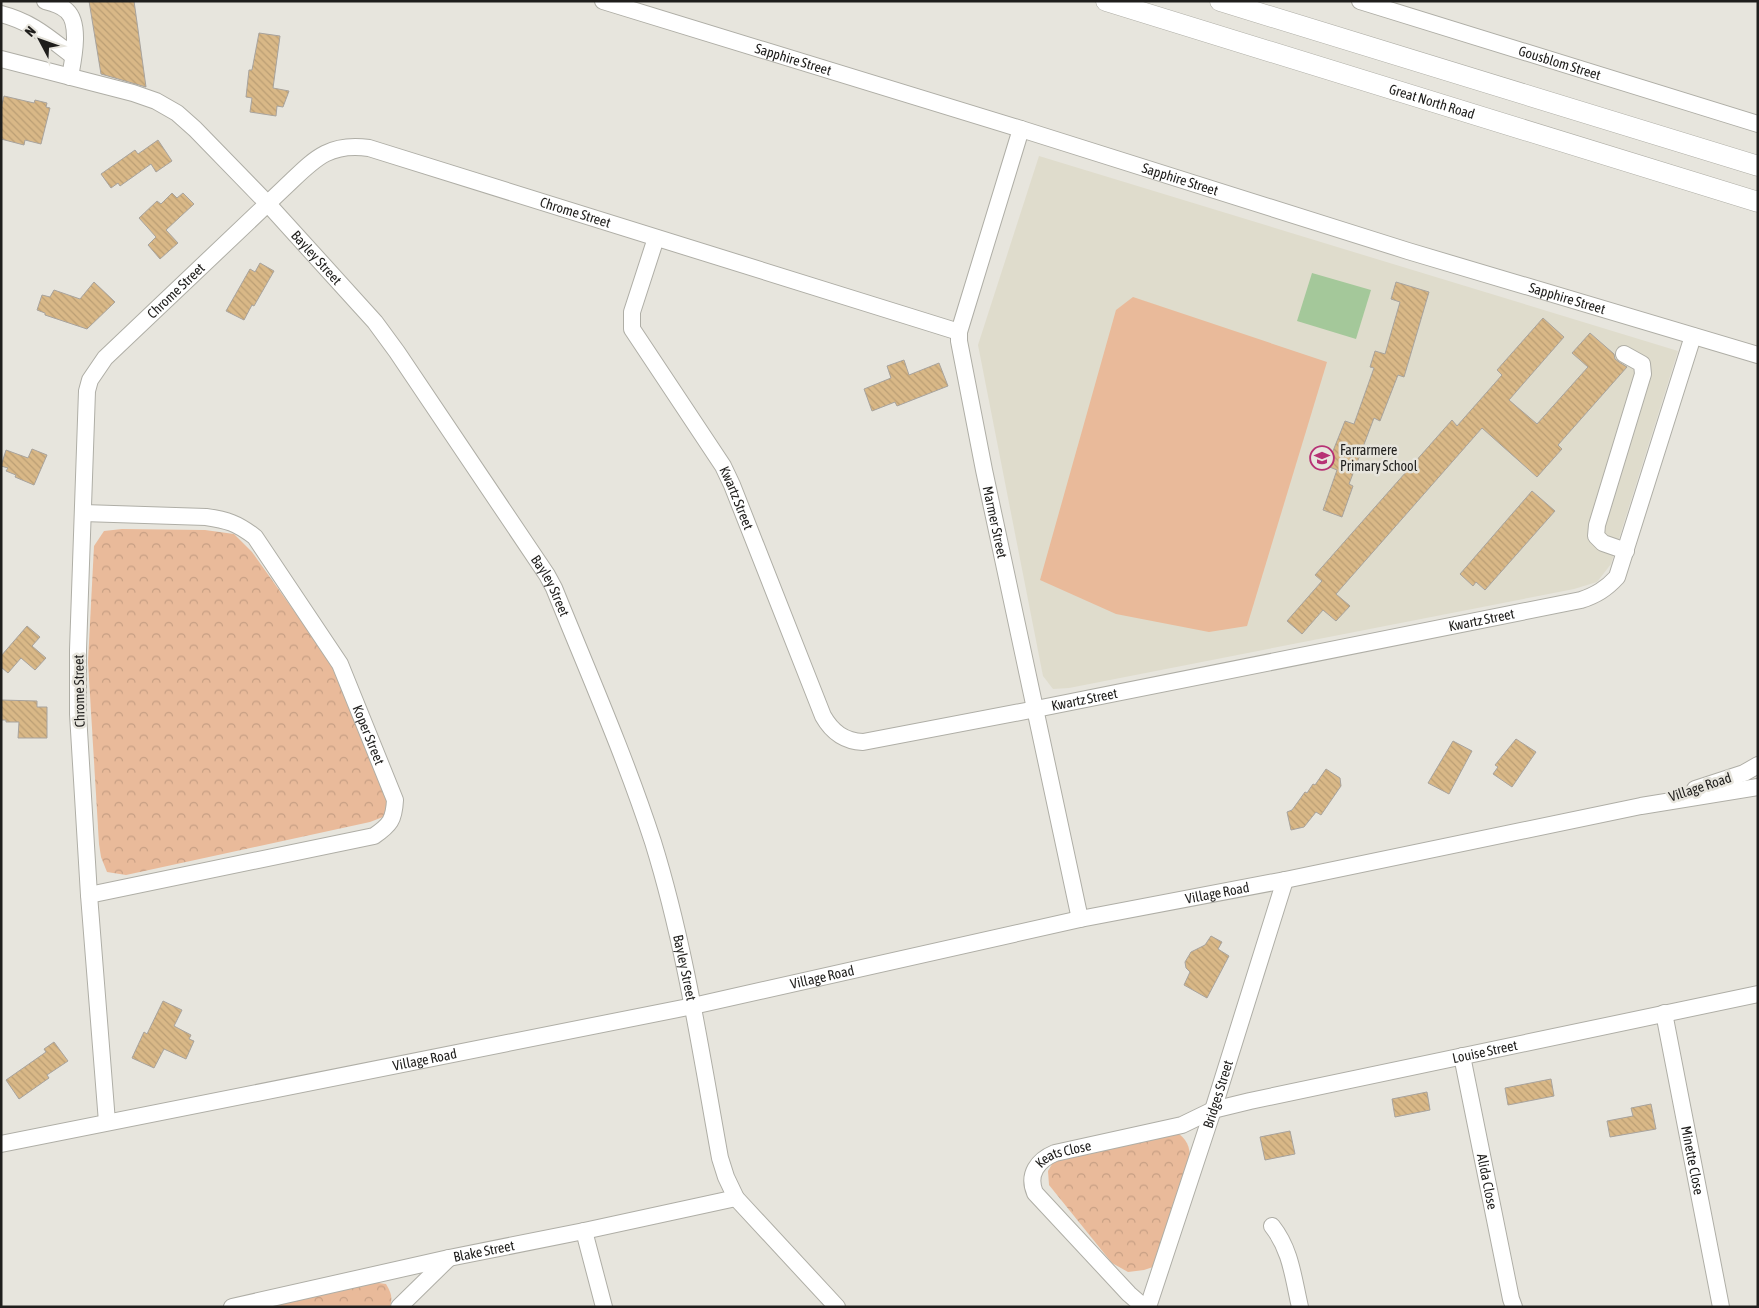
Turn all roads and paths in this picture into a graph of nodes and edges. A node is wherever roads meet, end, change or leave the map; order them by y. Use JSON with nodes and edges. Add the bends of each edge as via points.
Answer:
{"nodes":[{"id":1,"x":45,"y":1,"type":"edge"},
{"id":2,"x":603,"y":1,"type":"edge"},
{"id":3,"x":1106,"y":1,"type":"edge"},
{"id":4,"x":1220,"y":1,"type":"edge"},
{"id":5,"x":1360,"y":1,"type":"edge"},
{"id":6,"x":1,"y":14,"type":"edge"},
{"id":7,"x":73,"y":56,"type":"junction"},
{"id":8,"x":1,"y":59,"type":"edge"},
{"id":9,"x":70,"y":77,"type":"junction"},
{"id":10,"x":1758,"y":124,"type":"edge"},
{"id":11,"x":1021,"y":129,"type":"junction"},
{"id":12,"x":1758,"y":166,"type":"edge"},
{"id":13,"x":1758,"y":202,"type":"edge"},
{"id":14,"x":268,"y":204,"type":"junction"},
{"id":15,"x":656,"y":238,"type":"junction"},
{"id":16,"x":959,"y":332,"type":"junction"},
{"id":17,"x":1693,"y":336,"type":"junction"},
{"id":18,"x":1624,"y":354,"type":"dead end"},
{"id":19,"x":1758,"y":355,"type":"edge"},
{"id":20,"x":83,"y":513,"type":"junction"},
{"id":21,"x":1626,"y":551,"type":"junction"},
{"id":22,"x":1036,"y":709,"type":"junction"},
{"id":23,"x":1758,"y":765,"type":"edge"},
{"id":24,"x":1758,"y":786,"type":"edge"},
{"id":25,"x":1641,"y":806,"type":"junction"},
{"id":26,"x":1284,"y":880,"type":"junction"},
{"id":27,"x":89,"y":895,"type":"junction"},
{"id":28,"x":1080,"y":919,"type":"junction"},
{"id":29,"x":1758,"y":994,"type":"edge"},
{"id":30,"x":692,"y":1006,"type":"junction"},
{"id":31,"x":1664,"y":1014,"type":"junction"},
{"id":32,"x":1462,"y":1056,"type":"junction"},
{"id":33,"x":1213,"y":1110,"type":"junction"},
{"id":34,"x":108,"y":1122,"type":"junction"},
{"id":35,"x":1,"y":1144,"type":"edge"},
{"id":36,"x":736,"y":1198,"type":"junction"},
{"id":37,"x":1272,"y":1226,"type":"dead end"},
{"id":38,"x":584,"y":1231,"type":"junction"},
{"id":39,"x":449,"y":1258,"type":"junction"},
{"id":40,"x":232,"y":1307,"type":"edge"},
{"id":41,"x":399,"y":1307,"type":"edge"},
{"id":42,"x":604,"y":1307,"type":"edge"},
{"id":43,"x":837,"y":1307,"type":"edge"},
{"id":44,"x":1144,"y":1307,"type":"edge"},
{"id":45,"x":1148,"y":1307,"type":"edge"},
{"id":46,"x":1300,"y":1307,"type":"edge"},
{"id":47,"x":1514,"y":1307,"type":"edge"},
{"id":48,"x":1721,"y":1307,"type":"edge"}],
"edges":[{"from":1,"to":7,"type":"street","via":[[68,11],[74,20]]},
{"from":2,"to":11,"type":"street","name":"Sapphire Street"},
{"from":3,"to":13,"type":"main road","name":"Great North Road"},
{"from":4,"to":12,"type":"main road"},
{"from":5,"to":10,"type":"street","name":"Gousblom Street"},
{"from":6,"to":7,"type":"street","via":[[30,24]]},
{"from":7,"to":9,"type":"street"},
{"from":8,"to":9,"type":"street","name":"Bayley Street"},
{"from":9,"to":14,"type":"street","name":"Bayley Street","via":[[133,93],[168,107],[195,129]]},
{"from":11,"to":16,"type":"street","name":"Marmer Street"},
{"from":11,"to":17,"type":"street","name":"Sapphire Street","via":[[1408,251]]},
{"from":14,"to":15,"type":"street","name":"Chrome Street","via":[[322,155],[355,146]]},
{"from":14,"to":20,"type":"street","name":"Chrome Street","via":[[97,368],[90,380],[86,402]]},
{"from":14,"to":30,"type":"street","name":"Bayley Street","via":[[375,322],[551,581],[646,821],[671,908]]},
{"from":15,"to":16,"type":"street","name":"Chrome Street"},
{"from":15,"to":22,"type":"street","name":"Kwartz Street","via":[[632,312],[632,329],[723,466],[828,724],[838,735],[863,742]]},
{"from":16,"to":22,"type":"street","name":"Marmer Street","via":[[984,470]]},
{"from":17,"to":19,"type":"street","name":"Sapphire Street"},
{"from":17,"to":21,"type":"street","name":"Kwartz Street"},
{"from":18,"to":21,"type":"street","via":[[1642,364],[1643,374],[1596,536],[1603,543]]},
{"from":20,"to":27,"type":"street","name":"Chrome Street","via":[[78,714]]},
{"from":20,"to":27,"type":"street","name":"Koper Street","via":[[206,517],[241,526],[255,537],[340,664],[395,800],[391,821],[374,836]]},
{"from":21,"to":22,"type":"street","name":"Kwartz Street","via":[[1616,577],[1606,588],[1582,600]]},
{"from":22,"to":28,"type":"street","name":"Marmer Street"},
{"from":23,"to":25,"type":"street","name":"Village Road","via":[[1744,773]]},
{"from":24,"to":25,"type":"street","name":"Village Road"},
{"from":25,"to":26,"type":"street","name":"Village Road"},
{"from":26,"to":28,"type":"street","name":"Village Road"},
{"from":26,"to":33,"type":"street","name":"Bridges Street"},
{"from":27,"to":34,"type":"street","name":"Chrome Street"},
{"from":28,"to":30,"type":"street","name":"Village Road"},
{"from":29,"to":31,"type":"street","name":"Louise Street"},
{"from":30,"to":34,"type":"street","name":"Village Road"},
{"from":30,"to":36,"type":"street","name":"Bayley Street","via":[[720,1158]]},
{"from":31,"to":32,"type":"street","name":"Louise Street"},
{"from":31,"to":48,"type":"street","name":"Minette Close"},
{"from":32,"to":33,"type":"street","name":"Louise Street"},
{"from":32,"to":47,"type":"street","name":"Alida Close"},
{"from":33,"to":44,"type":"street","name":"Keats Close","via":[[1182,1125],[1055,1153],[1043,1158],[1034,1170],[1032,1182],[1035,1193]]},
{"from":33,"to":45,"type":"street","name":"Bridges Street"},
{"from":34,"to":35,"type":"street","name":"Village Road"},
{"from":36,"to":38,"type":"street","name":"Blake Street"},
{"from":36,"to":43,"type":"street","name":"Bayley Street"},
{"from":37,"to":46,"type":"street","via":[[1288,1252]]},
{"from":38,"to":39,"type":"street","name":"Blake Street"},
{"from":38,"to":42,"type":"street"},
{"from":39,"to":40,"type":"street","name":"Blake Street"},
{"from":39,"to":41,"type":"street"}]}
